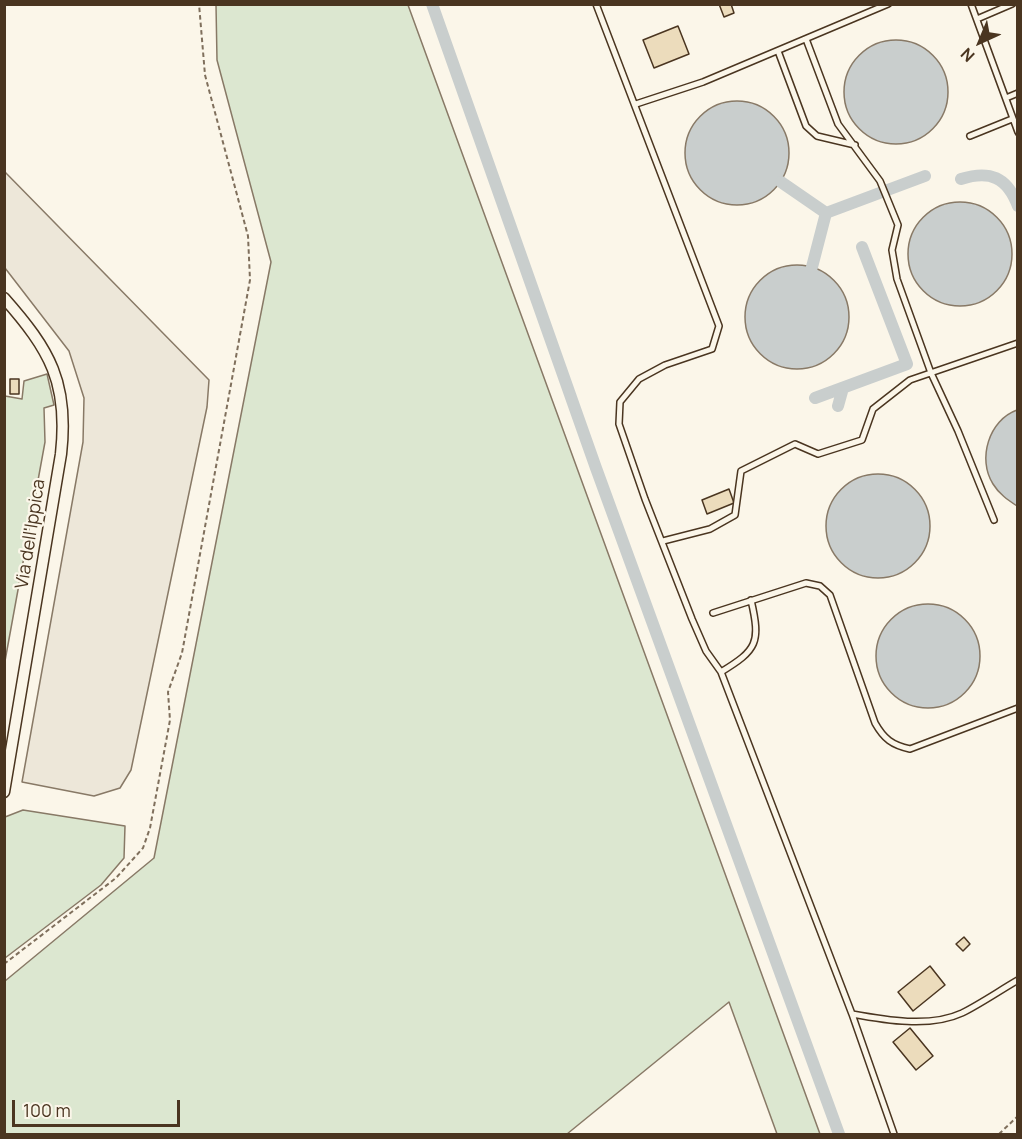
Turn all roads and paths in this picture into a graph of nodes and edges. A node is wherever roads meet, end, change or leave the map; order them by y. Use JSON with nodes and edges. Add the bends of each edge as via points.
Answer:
{"nodes":[{"id":1,"x":199,"y":4,"type":"edge"},
{"id":2,"x":596,"y":4,"type":"edge"},
{"id":3,"x":888,"y":4,"type":"edge"},
{"id":4,"x":971,"y":4,"type":"edge"},
{"id":5,"x":1012,"y":4,"type":"edge"},
{"id":6,"x":976,"y":19,"type":"junction"},
{"id":7,"x":806,"y":39,"type":"junction"},
{"id":8,"x":778,"y":51,"type":"junction"},
{"id":9,"x":1017,"y":93,"type":"edge"},
{"id":10,"x":1006,"y":98,"type":"junction"},
{"id":11,"x":636,"y":104,"type":"junction"},
{"id":12,"x":1012,"y":119,"type":"junction"},
{"id":13,"x":1017,"y":132,"type":"edge"},
{"id":14,"x":969,"y":136,"type":"dead end"},
{"id":15,"x":856,"y":145,"type":"junction"},
{"id":16,"x":4,"y":298,"type":"edge"},
{"id":17,"x":1017,"y":344,"type":"edge"},
{"id":18,"x":930,"y":373,"type":"junction"},
{"id":19,"x":994,"y":520,"type":"dead end"},
{"id":20,"x":663,"y":542,"type":"junction"},
{"id":21,"x":751,"y":600,"type":"junction"},
{"id":22,"x":713,"y":613,"type":"dead end"},
{"id":23,"x":721,"y":672,"type":"junction"},
{"id":24,"x":1017,"y":708,"type":"edge"},
{"id":25,"x":4,"y":792,"type":"edge"},
{"id":26,"x":4,"y":964,"type":"edge"},
{"id":27,"x":1017,"y":981,"type":"edge"},
{"id":28,"x":852,"y":1014,"type":"junction"},
{"id":29,"x":1017,"y":1116,"type":"edge"},
{"id":30,"x":894,"y":1134,"type":"edge"},
{"id":31,"x":999,"y":1134,"type":"edge"}],
"edges":[{"from":1,"to":26,"type":"path","via":[[205,75],[247,230],[250,280],[182,653],[168,692],[170,715],[150,828],[143,848],[122,873]]},
{"from":2,"to":11,"type":"lane"},
{"from":3,"to":7,"type":"lane"},
{"from":4,"to":6,"type":"lane"},
{"from":5,"to":6,"type":"lane"},
{"from":6,"to":10,"type":"lane"},
{"from":7,"to":8,"type":"lane"},
{"from":7,"to":15,"type":"lane","via":[[838,124]]},
{"from":8,"to":11,"type":"lane"},
{"from":8,"to":15,"type":"lane","via":[[806,126],[817,136]]},
{"from":9,"to":10,"type":"lane"},
{"from":10,"to":12,"type":"lane"},
{"from":11,"to":20,"type":"lane","via":[[719,326],[712,349],[665,365],[639,379],[620,402],[619,424]]},
{"from":12,"to":13,"type":"lane"},
{"from":12,"to":14,"type":"lane"},
{"from":15,"to":18,"type":"lane","via":[[880,181],[898,225],[892,250],[897,279]]},
{"from":16,"to":25,"type":"street","name":"Via dell'Ippica","via":[[49,354],[63,415],[59,465]]},
{"from":17,"to":18,"type":"lane"},
{"from":18,"to":19,"type":"lane"},
{"from":18,"to":20,"type":"lane","via":[[910,380],[873,409],[862,440],[818,454],[795,444],[741,471],[735,515],[710,529]]},
{"from":20,"to":23,"type":"lane","via":[[706,651]]},
{"from":21,"to":22,"type":"lane"},
{"from":21,"to":23,"type":"lane","via":[[757,625],[753,648]]},
{"from":21,"to":24,"type":"lane","via":[[806,583],[820,586],[830,595],[875,723],[893,745],[909,749]]},
{"from":23,"to":28,"type":"lane"},
{"from":27,"to":28,"type":"lane","via":[[961,1013],[933,1019],[889,1020]]},
{"from":28,"to":30,"type":"lane"},
{"from":29,"to":31,"type":"path"}]}
